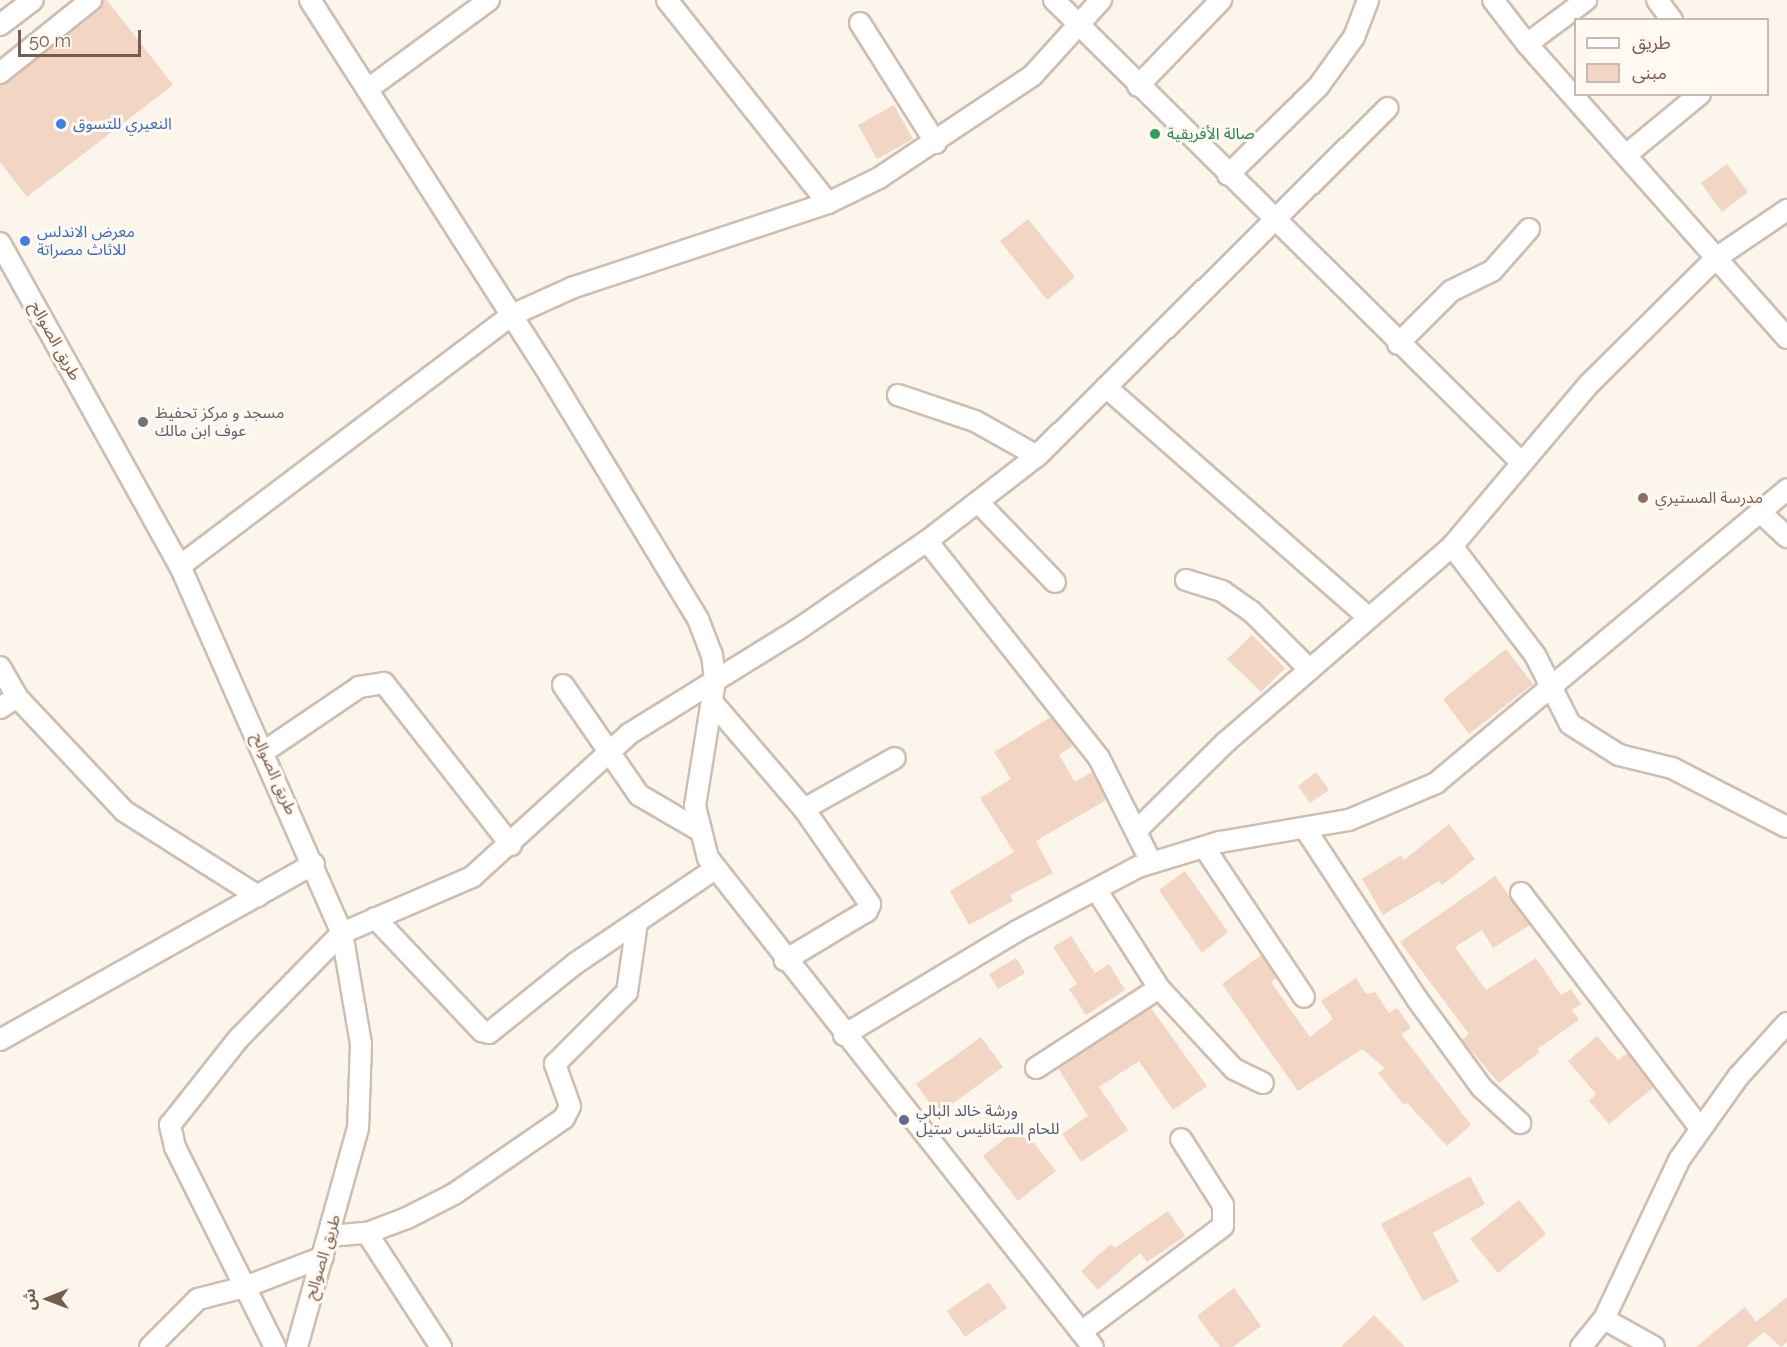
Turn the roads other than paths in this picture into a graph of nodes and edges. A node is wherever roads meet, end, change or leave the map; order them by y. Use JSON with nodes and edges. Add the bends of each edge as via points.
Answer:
{"nodes":[{"id":1,"x":33,"y":0,"type":"edge"},
{"id":2,"x":91,"y":0,"type":"edge"},
{"id":3,"x":310,"y":0,"type":"edge"},
{"id":4,"x":489,"y":0,"type":"edge"},
{"id":5,"x":667,"y":0,"type":"edge"},
{"id":6,"x":1054,"y":0,"type":"edge"},
{"id":7,"x":1101,"y":0,"type":"edge"},
{"id":8,"x":1221,"y":0,"type":"edge"},
{"id":9,"x":1368,"y":0,"type":"edge"},
{"id":10,"x":1493,"y":0,"type":"edge"},
{"id":11,"x":1586,"y":0,"type":"edge"},
{"id":12,"x":1657,"y":0,"type":"edge"},
{"id":13,"x":1670,"y":18,"type":"edge"},
{"id":14,"x":860,"y":23,"type":"dead end"},
{"id":15,"x":1078,"y":24,"type":"junction"},
{"id":16,"x":0,"y":25,"type":"edge"},
{"id":17,"x":1527,"y":45,"type":"junction"},
{"id":18,"x":0,"y":73,"type":"edge"},
{"id":19,"x":1138,"y":86,"type":"junction"},
{"id":20,"x":368,"y":89,"type":"junction"},
{"id":21,"x":1698,"y":96,"type":"edge"},
{"id":22,"x":1387,"y":108,"type":"dead end"},
{"id":23,"x":936,"y":143,"type":"junction"},
{"id":24,"x":1626,"y":155,"type":"junction"},
{"id":25,"x":1228,"y":175,"type":"junction"},
{"id":26,"x":828,"y":202,"type":"junction"},
{"id":27,"x":1787,"y":210,"type":"edge"},
{"id":28,"x":1276,"y":221,"type":"junction"},
{"id":29,"x":1529,"y":229,"type":"dead end"},
{"id":30,"x":0,"y":243,"type":"edge"},
{"id":31,"x":1716,"y":258,"type":"junction"},
{"id":32,"x":512,"y":315,"type":"junction"},
{"id":33,"x":1787,"y":338,"type":"edge"},
{"id":34,"x":1398,"y":344,"type":"junction"},
{"id":35,"x":1106,"y":387,"type":"junction"},
{"id":36,"x":898,"y":395,"type":"dead end"},
{"id":37,"x":1037,"y":456,"type":"junction"},
{"id":38,"x":1521,"y":463,"type":"junction"},
{"id":39,"x":1787,"y":489,"type":"edge"},
{"id":40,"x":978,"y":502,"type":"junction"},
{"id":41,"x":1760,"y":512,"type":"junction"},
{"id":42,"x":1787,"y":537,"type":"edge"},
{"id":43,"x":927,"y":541,"type":"junction"},
{"id":44,"x":1452,"y":546,"type":"junction"},
{"id":45,"x":180,"y":566,"type":"junction"},
{"id":46,"x":1186,"y":580,"type":"dead end"},
{"id":47,"x":1055,"y":582,"type":"dead end"},
{"id":48,"x":1368,"y":617,"type":"junction"},
{"id":49,"x":0,"y":667,"type":"edge"},
{"id":50,"x":1310,"y":670,"type":"junction"},
{"id":51,"x":715,"y":681,"type":"junction"},
{"id":52,"x":1550,"y":685,"type":"junction"},
{"id":53,"x":562,"y":686,"type":"dead end"},
{"id":54,"x":16,"y":697,"type":"junction"},
{"id":55,"x":713,"y":703,"type":"junction"},
{"id":56,"x":0,"y":708,"type":"edge"},
{"id":57,"x":265,"y":751,"type":"junction"},
{"id":58,"x":607,"y":755,"type":"junction"},
{"id":59,"x":895,"y":758,"type":"dead end"},
{"id":60,"x":804,"y":809,"type":"junction"},
{"id":61,"x":1787,"y":827,"type":"edge"},
{"id":62,"x":698,"y":829,"type":"junction"},
{"id":63,"x":1306,"y":830,"type":"junction"},
{"id":64,"x":1136,"y":831,"type":"junction"},
{"id":65,"x":511,"y":845,"type":"junction"},
{"id":66,"x":1204,"y":847,"type":"junction"},
{"id":67,"x":1151,"y":862,"type":"junction"},
{"id":68,"x":314,"y":864,"type":"junction"},
{"id":69,"x":715,"y":869,"type":"junction"},
{"id":70,"x":1096,"y":891,"type":"junction"},
{"id":71,"x":1521,"y":893,"type":"dead end"},
{"id":72,"x":258,"y":896,"type":"junction"},
{"id":73,"x":375,"y":918,"type":"junction"},
{"id":74,"x":637,"y":923,"type":"junction"},
{"id":75,"x":342,"y":933,"type":"junction"},
{"id":76,"x":785,"y":960,"type":"junction"},
{"id":77,"x":1159,"y":988,"type":"junction"},
{"id":78,"x":1304,"y":997,"type":"dead end"},
{"id":79,"x":1787,"y":1023,"type":"edge"},
{"id":80,"x":844,"y":1035,"type":"junction"},
{"id":81,"x":0,"y":1040,"type":"edge"},
{"id":82,"x":1036,"y":1068,"type":"dead end"},
{"id":83,"x":1263,"y":1083,"type":"dead end"},
{"id":84,"x":1520,"y":1124,"type":"dead end"},
{"id":85,"x":1700,"y":1128,"type":"junction"},
{"id":86,"x":1182,"y":1139,"type":"dead end"},
{"id":87,"x":367,"y":1233,"type":"junction"},
{"id":88,"x":329,"y":1236,"type":"junction"},
{"id":89,"x":323,"y":1257,"type":"junction"},
{"id":90,"x":245,"y":1287,"type":"junction"},
{"id":91,"x":1604,"y":1318,"type":"junction"},
{"id":92,"x":1087,"y":1339,"type":"edge"},
{"id":93,"x":150,"y":1347,"type":"edge"},
{"id":94,"x":275,"y":1347,"type":"edge"},
{"id":95,"x":297,"y":1347,"type":"edge"},
{"id":96,"x":441,"y":1347,"type":"edge"},
{"id":97,"x":1581,"y":1347,"type":"edge"},
{"id":98,"x":1654,"y":1347,"type":"edge"}],
"edges":[{"from":1,"to":16,"type":"street"},
{"from":2,"to":18,"type":"street"},
{"from":3,"to":20,"type":"street"},
{"from":4,"to":20,"type":"street"},
{"from":5,"to":26,"type":"street"},
{"from":6,"to":15,"type":"street"},
{"from":7,"to":15,"type":"street"},
{"from":8,"to":19,"type":"street"},
{"from":9,"to":25,"type":"street","via":[[1354,37],[1318,87]]},
{"from":10,"to":17,"type":"street"},
{"from":11,"to":17,"type":"street"},
{"from":12,"to":13,"type":"street"},
{"from":14,"to":23,"type":"street"},
{"from":15,"to":19,"type":"street"},
{"from":15,"to":23,"type":"street","via":[[1032,76]]},
{"from":17,"to":24,"type":"street"},
{"from":19,"to":25,"type":"street"},
{"from":20,"to":32,"type":"street"},
{"from":21,"to":24,"type":"street"},
{"from":22,"to":28,"type":"street"},
{"from":23,"to":26,"type":"street"},
{"from":24,"to":31,"type":"street"},
{"from":25,"to":28,"type":"street"},
{"from":26,"to":32,"type":"street","via":[[606,276]]},
{"from":27,"to":31,"type":"street"},
{"from":28,"to":34,"type":"street"},
{"from":28,"to":35,"type":"street"},
{"from":29,"to":34,"type":"street","via":[[1492,271],[1451,291]]},
{"from":30,"to":45,"type":"street","name":"طريق الصوالح"},
{"from":31,"to":33,"type":"street"},
{"from":31,"to":38,"type":"street","via":[[1589,384]]},
{"from":32,"to":45,"type":"street"},
{"from":32,"to":51,"type":"street","via":[[698,620],[712,655]]},
{"from":34,"to":38,"type":"street"},
{"from":35,"to":37,"type":"street"},
{"from":35,"to":48,"type":"street"},
{"from":36,"to":37,"type":"street","via":[[975,421]]},
{"from":37,"to":40,"type":"street"},
{"from":38,"to":44,"type":"street"},
{"from":39,"to":41,"type":"street"},
{"from":40,"to":43,"type":"street"},
{"from":40,"to":47,"type":"street"},
{"from":41,"to":42,"type":"street"},
{"from":41,"to":52,"type":"street"},
{"from":43,"to":51,"type":"street"},
{"from":43,"to":64,"type":"street","via":[[1033,679],[1081,732]]},
{"from":44,"to":48,"type":"street"},
{"from":44,"to":52,"type":"street","via":[[1512,620]]},
{"from":45,"to":57,"type":"street","name":"طريق الصوالح"},
{"from":46,"to":50,"type":"street","via":[[1222,591],[1251,610]]},
{"from":48,"to":50,"type":"street"},
{"from":49,"to":54,"type":"street"},
{"from":50,"to":64,"type":"street","via":[[1226,742]]},
{"from":51,"to":55,"type":"street"},
{"from":51,"to":58,"type":"street","via":[[629,734]]},
{"from":52,"to":61,"type":"street","via":[[1561,713],[1594,742],[1697,779]]},
{"from":52,"to":63,"type":"street","via":[[1436,783],[1376,812]]},
{"from":53,"to":58,"type":"street"},
{"from":54,"to":56,"type":"street"},
{"from":54,"to":72,"type":"street","via":[[124,811]]},
{"from":55,"to":60,"type":"street"},
{"from":55,"to":62,"type":"street","via":[[697,777]]},
{"from":57,"to":65,"type":"street","via":[[359,687],[384,683]]},
{"from":57,"to":68,"type":"street","name":"طريق الصوالح"},
{"from":58,"to":62,"type":"street","via":[[639,795]]},
{"from":58,"to":65,"type":"street"},
{"from":59,"to":60,"type":"street"},
{"from":60,"to":76,"type":"street","via":[[870,904],[867,911]]},
{"from":62,"to":69,"type":"street"},
{"from":63,"to":66,"type":"street"},
{"from":63,"to":84,"type":"street","via":[[1430,1017],[1482,1088]]},
{"from":64,"to":67,"type":"street"},
{"from":65,"to":73,"type":"street","via":[[472,877]]},
{"from":66,"to":67,"type":"street"},
{"from":66,"to":78,"type":"street"},
{"from":67,"to":70,"type":"street"},
{"from":68,"to":72,"type":"street"},
{"from":68,"to":75,"type":"street","name":"طريق الصوالح"},
{"from":69,"to":74,"type":"street"},
{"from":69,"to":76,"type":"street"},
{"from":70,"to":77,"type":"street"},
{"from":70,"to":80,"type":"street","via":[[1017,931]]},
{"from":71,"to":85,"type":"street"},
{"from":72,"to":81,"type":"street"},
{"from":73,"to":74,"type":"street","via":[[486,1034],[576,963]]},
{"from":73,"to":75,"type":"street"},
{"from":74,"to":87,"type":"street","via":[[627,992],[555,1064],[570,1106],[564,1118],[454,1194]]},
{"from":75,"to":88,"type":"street","name":"طريق الصوالح","via":[[357,1006],[362,1082],[356,1138]]},
{"from":75,"to":90,"type":"street","via":[[239,1038],[170,1125],[174,1148]]},
{"from":76,"to":80,"type":"street"},
{"from":77,"to":82,"type":"street"},
{"from":77,"to":83,"type":"street","via":[[1234,1069]]},
{"from":79,"to":85,"type":"street"},
{"from":80,"to":92,"type":"street"},
{"from":85,"to":91,"type":"street","via":[[1679,1160]]},
{"from":86,"to":92,"type":"street","via":[[1222,1205],[1223,1226]]},
{"from":87,"to":88,"type":"street"},
{"from":87,"to":96,"type":"street"},
{"from":88,"to":89,"type":"street","name":"طريق الصوالح"},
{"from":89,"to":90,"type":"street"},
{"from":89,"to":95,"type":"street","name":"طريق الصوالح"},
{"from":90,"to":93,"type":"street","via":[[198,1299]]},
{"from":90,"to":94,"type":"street"},
{"from":91,"to":97,"type":"street"},
{"from":91,"to":98,"type":"street"}]}
